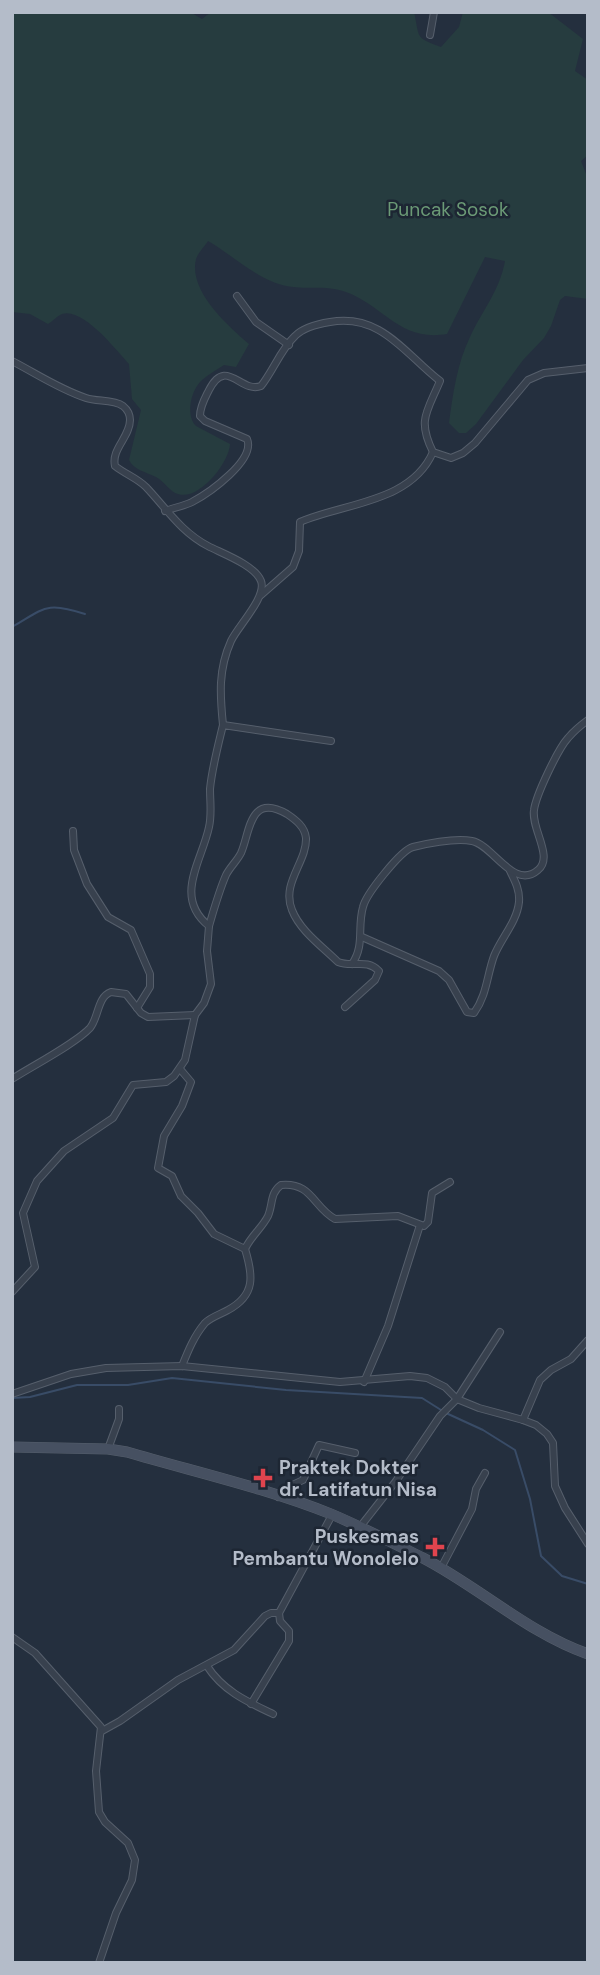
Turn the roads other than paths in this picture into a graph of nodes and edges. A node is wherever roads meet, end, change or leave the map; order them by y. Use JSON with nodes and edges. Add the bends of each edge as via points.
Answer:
{"nodes":[{"id":1,"x":433,"y":12,"type":"edge"},
{"id":2,"x":430,"y":35,"type":"dead end"},
{"id":3,"x":237,"y":296,"type":"dead end"},
{"id":4,"x":289,"y":345,"type":"junction"},
{"id":5,"x":12,"y":361,"type":"edge"},
{"id":6,"x":588,"y":368,"type":"edge"},
{"id":7,"x":433,"y":452,"type":"junction"},
{"id":8,"x":165,"y":511,"type":"junction"},
{"id":9,"x":261,"y":595,"type":"junction"},
{"id":10,"x":588,"y":720,"type":"edge"},
{"id":11,"x":223,"y":725,"type":"junction"},
{"id":12,"x":331,"y":741,"type":"dead end"},
{"id":13,"x":73,"y":831,"type":"dead end"},
{"id":14,"x":510,"y":871,"type":"junction"},
{"id":15,"x":209,"y":926,"type":"junction"},
{"id":16,"x":362,"y":937,"type":"junction"},
{"id":17,"x":352,"y":964,"type":"junction"},
{"id":18,"x":345,"y":1007,"type":"dead end"},
{"id":19,"x":138,"y":1008,"type":"junction"},
{"id":20,"x":195,"y":1015,"type":"junction"},
{"id":21,"x":180,"y":1069,"type":"junction"},
{"id":22,"x":12,"y":1079,"type":"edge"},
{"id":23,"x":450,"y":1182,"type":"dead end"},
{"id":24,"x":420,"y":1225,"type":"junction"},
{"id":25,"x":245,"y":1249,"type":"junction"},
{"id":26,"x":12,"y":1292,"type":"edge"},
{"id":27,"x":500,"y":1332,"type":"dead end"},
{"id":28,"x":588,"y":1340,"type":"edge"},
{"id":29,"x":182,"y":1366,"type":"junction"},
{"id":30,"x":364,"y":1382,"type":"junction"},
{"id":31,"x":12,"y":1394,"type":"edge"},
{"id":32,"x":457,"y":1399,"type":"junction"},
{"id":33,"x":118,"y":1409,"type":"dead end"},
{"id":34,"x":523,"y":1420,"type":"junction"},
{"id":35,"x":12,"y":1447,"type":"edge"},
{"id":36,"x":108,"y":1449,"type":"junction"},
{"id":37,"x":355,"y":1453,"type":"dead end"},
{"id":38,"x":485,"y":1473,"type":"dead end"},
{"id":39,"x":278,"y":1497,"type":"junction"},
{"id":40,"x":332,"y":1515,"type":"junction"},
{"id":41,"x":360,"y":1527,"type":"junction"},
{"id":42,"x":588,"y":1544,"type":"edge"},
{"id":43,"x":441,"y":1568,"type":"junction"},
{"id":44,"x":279,"y":1612,"type":"junction"},
{"id":45,"x":12,"y":1637,"type":"edge"},
{"id":46,"x":588,"y":1654,"type":"edge"},
{"id":47,"x":207,"y":1666,"type":"junction"},
{"id":48,"x":251,"y":1704,"type":"junction"},
{"id":49,"x":273,"y":1714,"type":"dead end"},
{"id":50,"x":102,"y":1731,"type":"junction"},
{"id":51,"x":99,"y":1963,"type":"edge"}],
"edges":[{"from":1,"to":2,"type":"street"},
{"from":3,"to":4,"type":"street","via":[[256,322]]},
{"from":4,"to":7,"type":"street","via":[[312,325],[344,319],[375,327],[400,344],[440,381],[424,420]]},
{"from":4,"to":8,"type":"street","via":[[261,386],[253,388],[227,375],[213,383],[200,416],[247,439],[248,453],[210,490],[191,503]]},
{"from":5,"to":8,"type":"street","via":[[56,387],[90,400],[118,404],[129,412],[129,426],[116,452],[115,466],[145,487]]},
{"from":6,"to":7,"type":"street","via":[[535,376],[463,453],[451,458]]},
{"from":7,"to":9,"type":"street","via":[[415,475],[389,494],[300,522],[293,567]]},
{"from":8,"to":9,"type":"street","via":[[190,535],[257,575]]},
{"from":9,"to":11,"type":"street","via":[[234,636],[221,669]]},
{"from":10,"to":14,"type":"street","via":[[561,747],[537,799],[534,820],[543,864],[530,874]]},
{"from":11,"to":12,"type":"street"},
{"from":11,"to":15,"type":"street","via":[[212,775],[209,829],[192,884],[194,909]]},
{"from":13,"to":19,"type":"street","via":[[74,850],[87,884],[108,917],[131,930],[150,974],[150,987]]},
{"from":14,"to":16,"type":"street","via":[[483,845],[472,841],[408,849],[364,903]]},
{"from":14,"to":16,"type":"street","via":[[517,885],[517,911],[474,1013],[467,1012],[439,971]]},
{"from":15,"to":17,"type":"street","via":[[251,820],[262,810],[280,811],[306,834],[291,881],[292,910],[300,925],[338,962]]},
{"from":15,"to":20,"type":"street","via":[[211,984]]},
{"from":16,"to":17,"type":"street"},
{"from":17,"to":18,"type":"street","via":[[369,964],[379,974]]},
{"from":19,"to":20,"type":"street","via":[[155,1018]]},
{"from":19,"to":22,"type":"street","via":[[126,994],[106,994],[85,1032]]},
{"from":20,"to":21,"type":"street"},
{"from":21,"to":25,"type":"street","via":[[191,1082],[164,1136],[158,1168],[172,1176],[181,1196],[214,1234]]},
{"from":21,"to":26,"type":"street","via":[[166,1082],[133,1085],[113,1118],[64,1151],[41,1175],[23,1213],[35,1267]]},
{"from":23,"to":24,"type":"street","via":[[432,1192],[428,1222]]},
{"from":24,"to":25,"type":"street","via":[[398,1216],[335,1219],[305,1189],[288,1184],[273,1195],[268,1216]]},
{"from":24,"to":30,"type":"street"},
{"from":25,"to":29,"type":"street","via":[[252,1270],[247,1293],[235,1306],[206,1322]]},
{"from":27,"to":32,"type":"street"},
{"from":28,"to":34,"type":"street","via":[[571,1359],[540,1380]]},
{"from":29,"to":30,"type":"street","via":[[312,1381]]},
{"from":29,"to":31,"type":"street","via":[[88,1371]]},
{"from":30,"to":32,"type":"street","via":[[427,1378]]},
{"from":32,"to":34,"type":"street"},
{"from":32,"to":41,"type":"street"},
{"from":33,"to":36,"type":"street"},
{"from":34,"to":42,"type":"street","via":[[542,1430],[552,1443],[555,1486]]},
{"from":35,"to":36,"type":"main road"},
{"from":36,"to":39,"type":"main road"},
{"from":37,"to":39,"type":"street","via":[[319,1445],[303,1480]]},
{"from":38,"to":43,"type":"street"},
{"from":39,"to":40,"type":"main road"},
{"from":40,"to":41,"type":"main road"},
{"from":40,"to":44,"type":"street"},
{"from":41,"to":43,"type":"main road"},
{"from":43,"to":46,"type":"main road","via":[[551,1638]]},
{"from":44,"to":47,"type":"street","via":[[265,1616],[234,1650]]},
{"from":44,"to":48,"type":"street","via":[[289,1641]]},
{"from":45,"to":50,"type":"street","via":[[36,1653]]},
{"from":47,"to":48,"type":"street","via":[[219,1682]]},
{"from":47,"to":50,"type":"street"},
{"from":48,"to":49,"type":"street"},
{"from":50,"to":51,"type":"street","via":[[96,1770],[99,1812],[128,1843],[135,1860],[132,1880]]}]}
